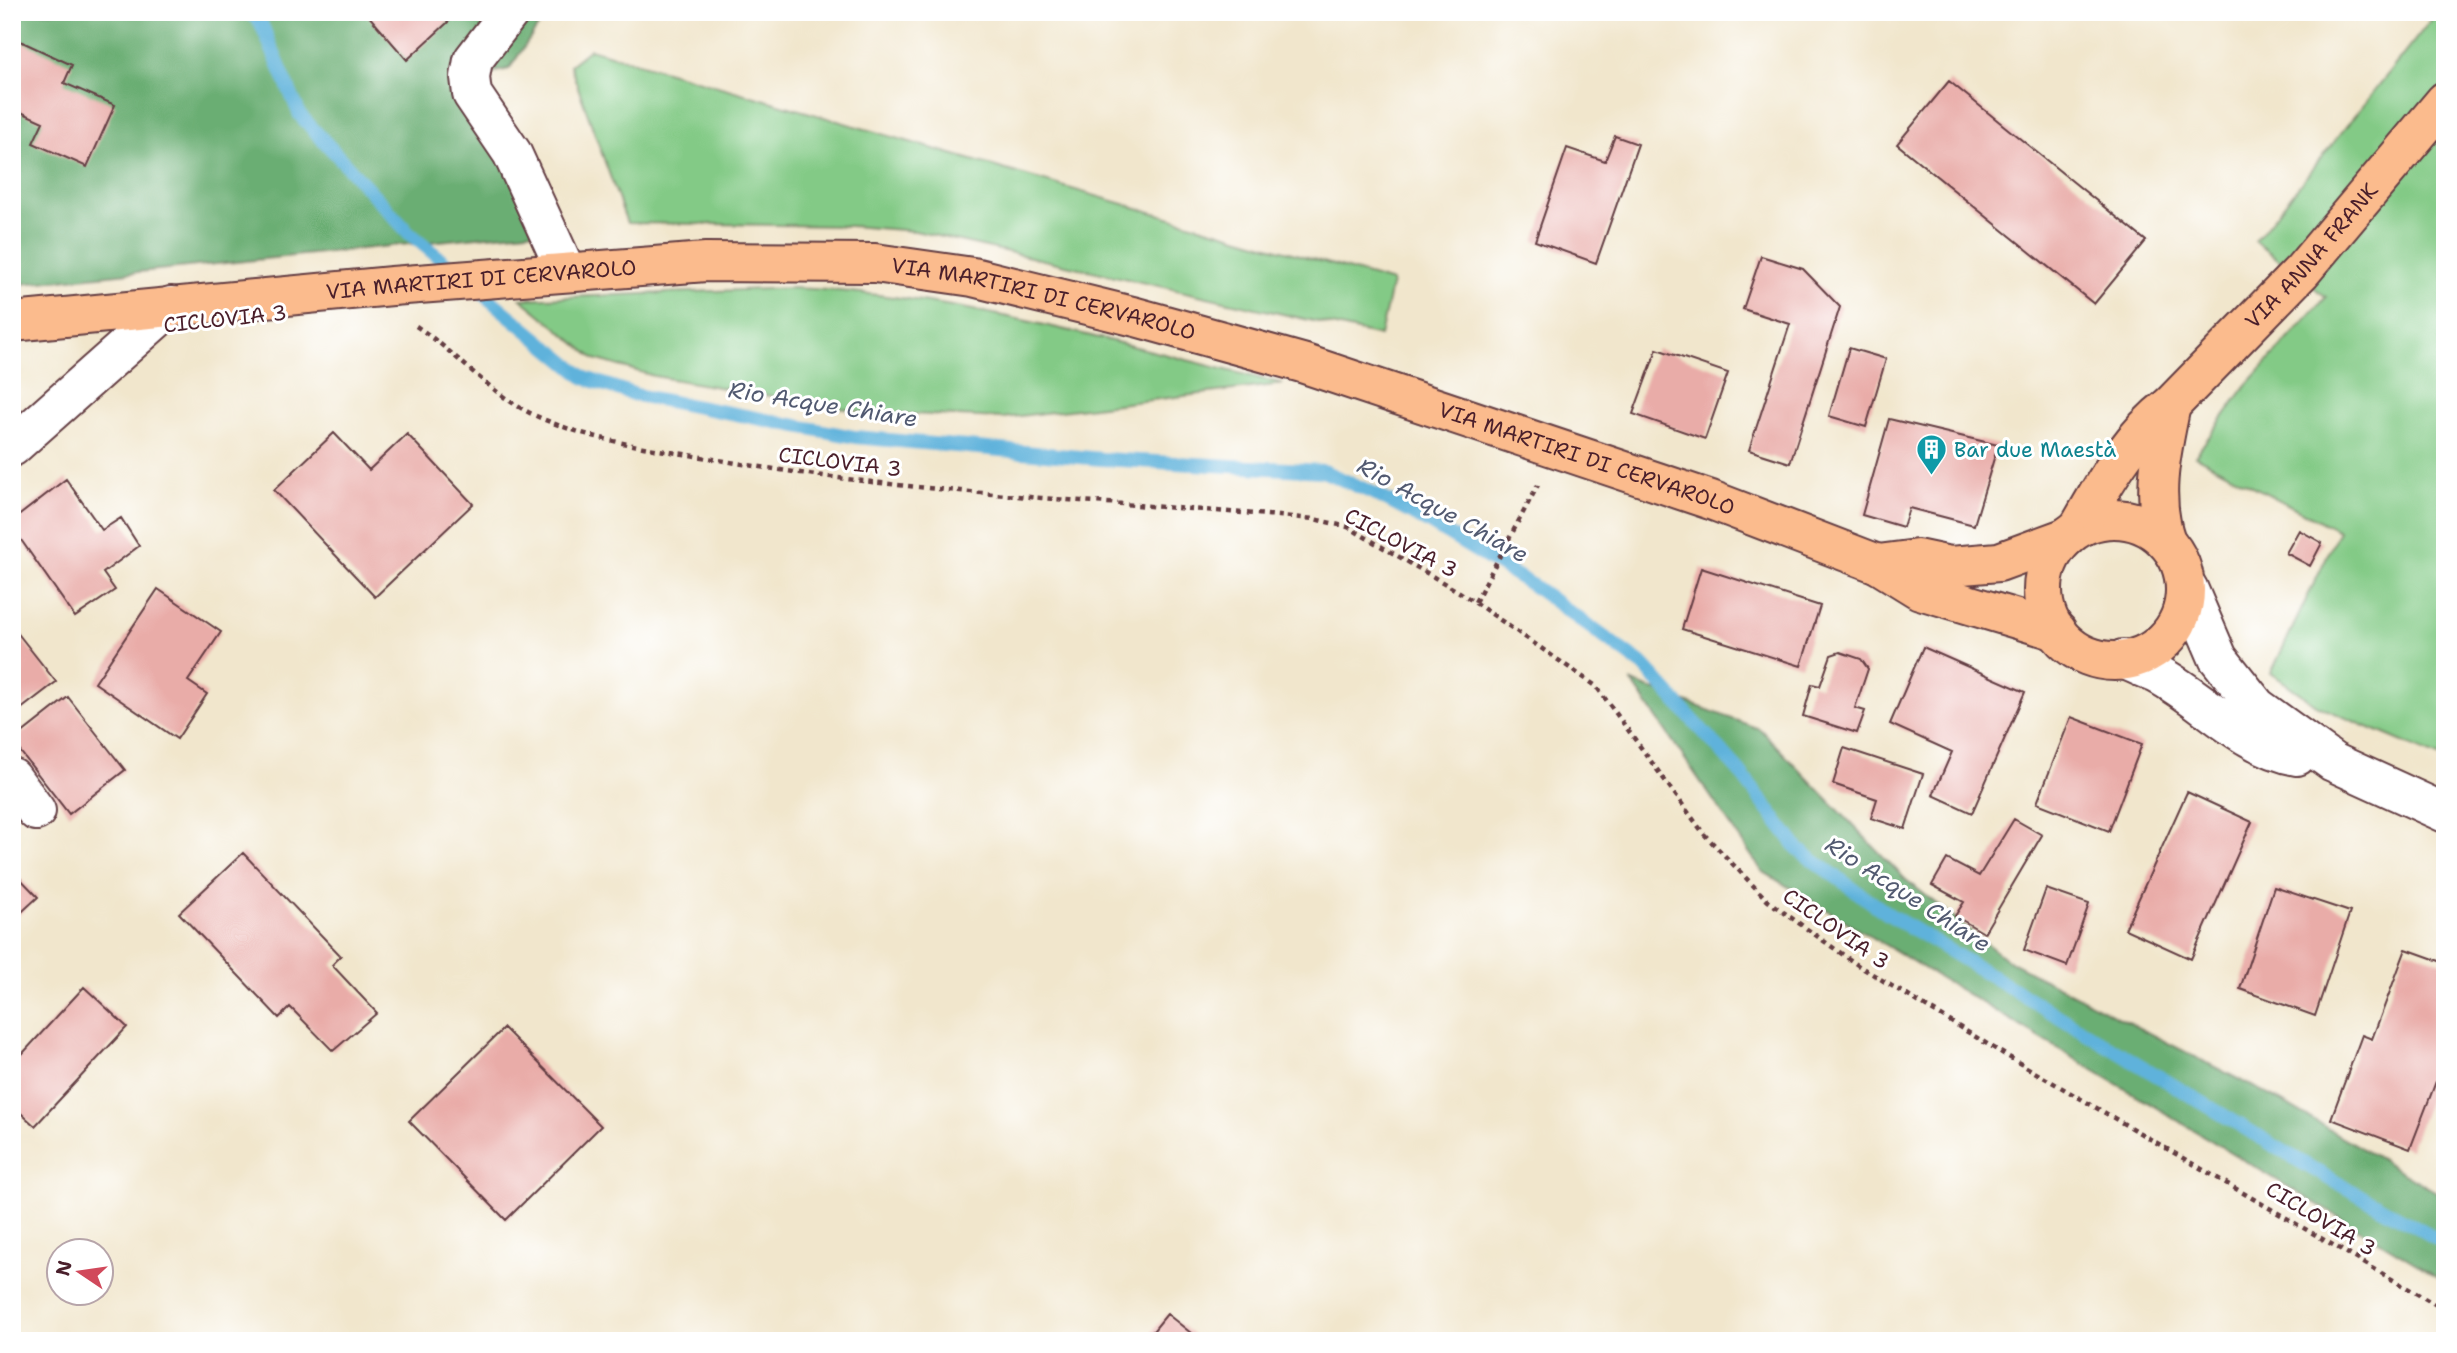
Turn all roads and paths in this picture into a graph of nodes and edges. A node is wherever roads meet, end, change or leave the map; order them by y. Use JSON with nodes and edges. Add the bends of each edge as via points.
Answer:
{"nodes":[{"id":1,"x":510,"y":12,"type":"edge"},
{"id":2,"x":2445,"y":101,"type":"edge"},
{"id":3,"x":566,"y":271,"type":"junction"},
{"id":4,"x":171,"y":306,"type":"junction"},
{"id":5,"x":408,"y":321,"type":"dead end"},
{"id":6,"x":12,"y":322,"type":"edge"},
{"id":7,"x":2171,"y":405,"type":"junction"},
{"id":8,"x":12,"y":447,"type":"edge"},
{"id":9,"x":1518,"y":524,"type":"dead end"},
{"id":10,"x":2073,"y":532,"type":"junction"},
{"id":11,"x":2166,"y":541,"type":"junction"},
{"id":12,"x":1878,"y":564,"type":"junction"},
{"id":13,"x":2188,"y":588,"type":"junction"},
{"id":14,"x":1475,"y":602,"type":"junction"},
{"id":15,"x":2057,"y":631,"type":"junction"},
{"id":16,"x":2123,"y":659,"type":"junction"},
{"id":17,"x":2333,"y":762,"type":"junction"},
{"id":18,"x":12,"y":778,"type":"edge"},
{"id":19,"x":36,"y":811,"type":"dead end"},
{"id":20,"x":2445,"y":813,"type":"edge"},
{"id":21,"x":2445,"y":1310,"type":"edge"}],
"edges":[{"from":1,"to":3,"type":"street","via":[[473,60],[472,94],[512,153]]},
{"from":2,"to":7,"type":"main road","name":"VIA ANNA FRANK","via":[[2302,271]]},
{"from":3,"to":4,"type":"main road","name":"VIA MARTIRI DI CERVAROLO"},
{"from":3,"to":12,"type":"main road","name":"VIA MARTIRI DI CERVAROLO","via":[[785,260],[875,262],[974,276],[1302,363],[1711,500]]},
{"from":4,"to":6,"type":"main road","name":"VIA MARTIRI DI CERVAROLO"},
{"from":4,"to":8,"type":"street"},
{"from":5,"to":14,"type":"path","name":"CICLOVIA 3","via":[[443,344],[479,378],[531,413],[568,429],[614,441],[876,484],[1314,519],[1348,527]]},
{"from":7,"to":10,"type":"main road","name":"VIA ANNA FRANK","via":[[2148,422]]},
{"from":7,"to":11,"type":"main road","via":[[2158,502]]},
{"from":9,"to":14,"type":"path"},
{"from":10,"to":11,"type":"main road","via":[[2105,520],[2129,521]]},
{"from":10,"to":12,"type":"main road","name":"VIA MARTIRI DI CERVAROLO","via":[[2018,557],[1979,565],[1951,566],[1917,559]]},
{"from":10,"to":15,"type":"main road","via":[[2049,558],[2042,575],[2043,596]]},
{"from":11,"to":13,"type":"main road","via":[[2178,558]]},
{"from":12,"to":15,"type":"main road","name":"VIA MARTIRI DI CERVAROLO","via":[[1920,590]]},
{"from":13,"to":16,"type":"main road","via":[[2180,617],[2166,640],[2148,653]]},
{"from":13,"to":17,"type":"street","via":[[2218,658],[2240,689],[2273,720]]},
{"from":14,"to":21,"type":"path","name":"CICLOVIA 3","via":[[1596,686],[1704,834],[1768,901],[1859,966],[2007,1056]]},
{"from":15,"to":16,"type":"main road","via":[[2089,655],[2107,661]]},
{"from":16,"to":17,"type":"street","via":[[2158,675],[2231,726],[2286,754]]},
{"from":17,"to":20,"type":"street"},
{"from":18,"to":19,"type":"street"}]}
